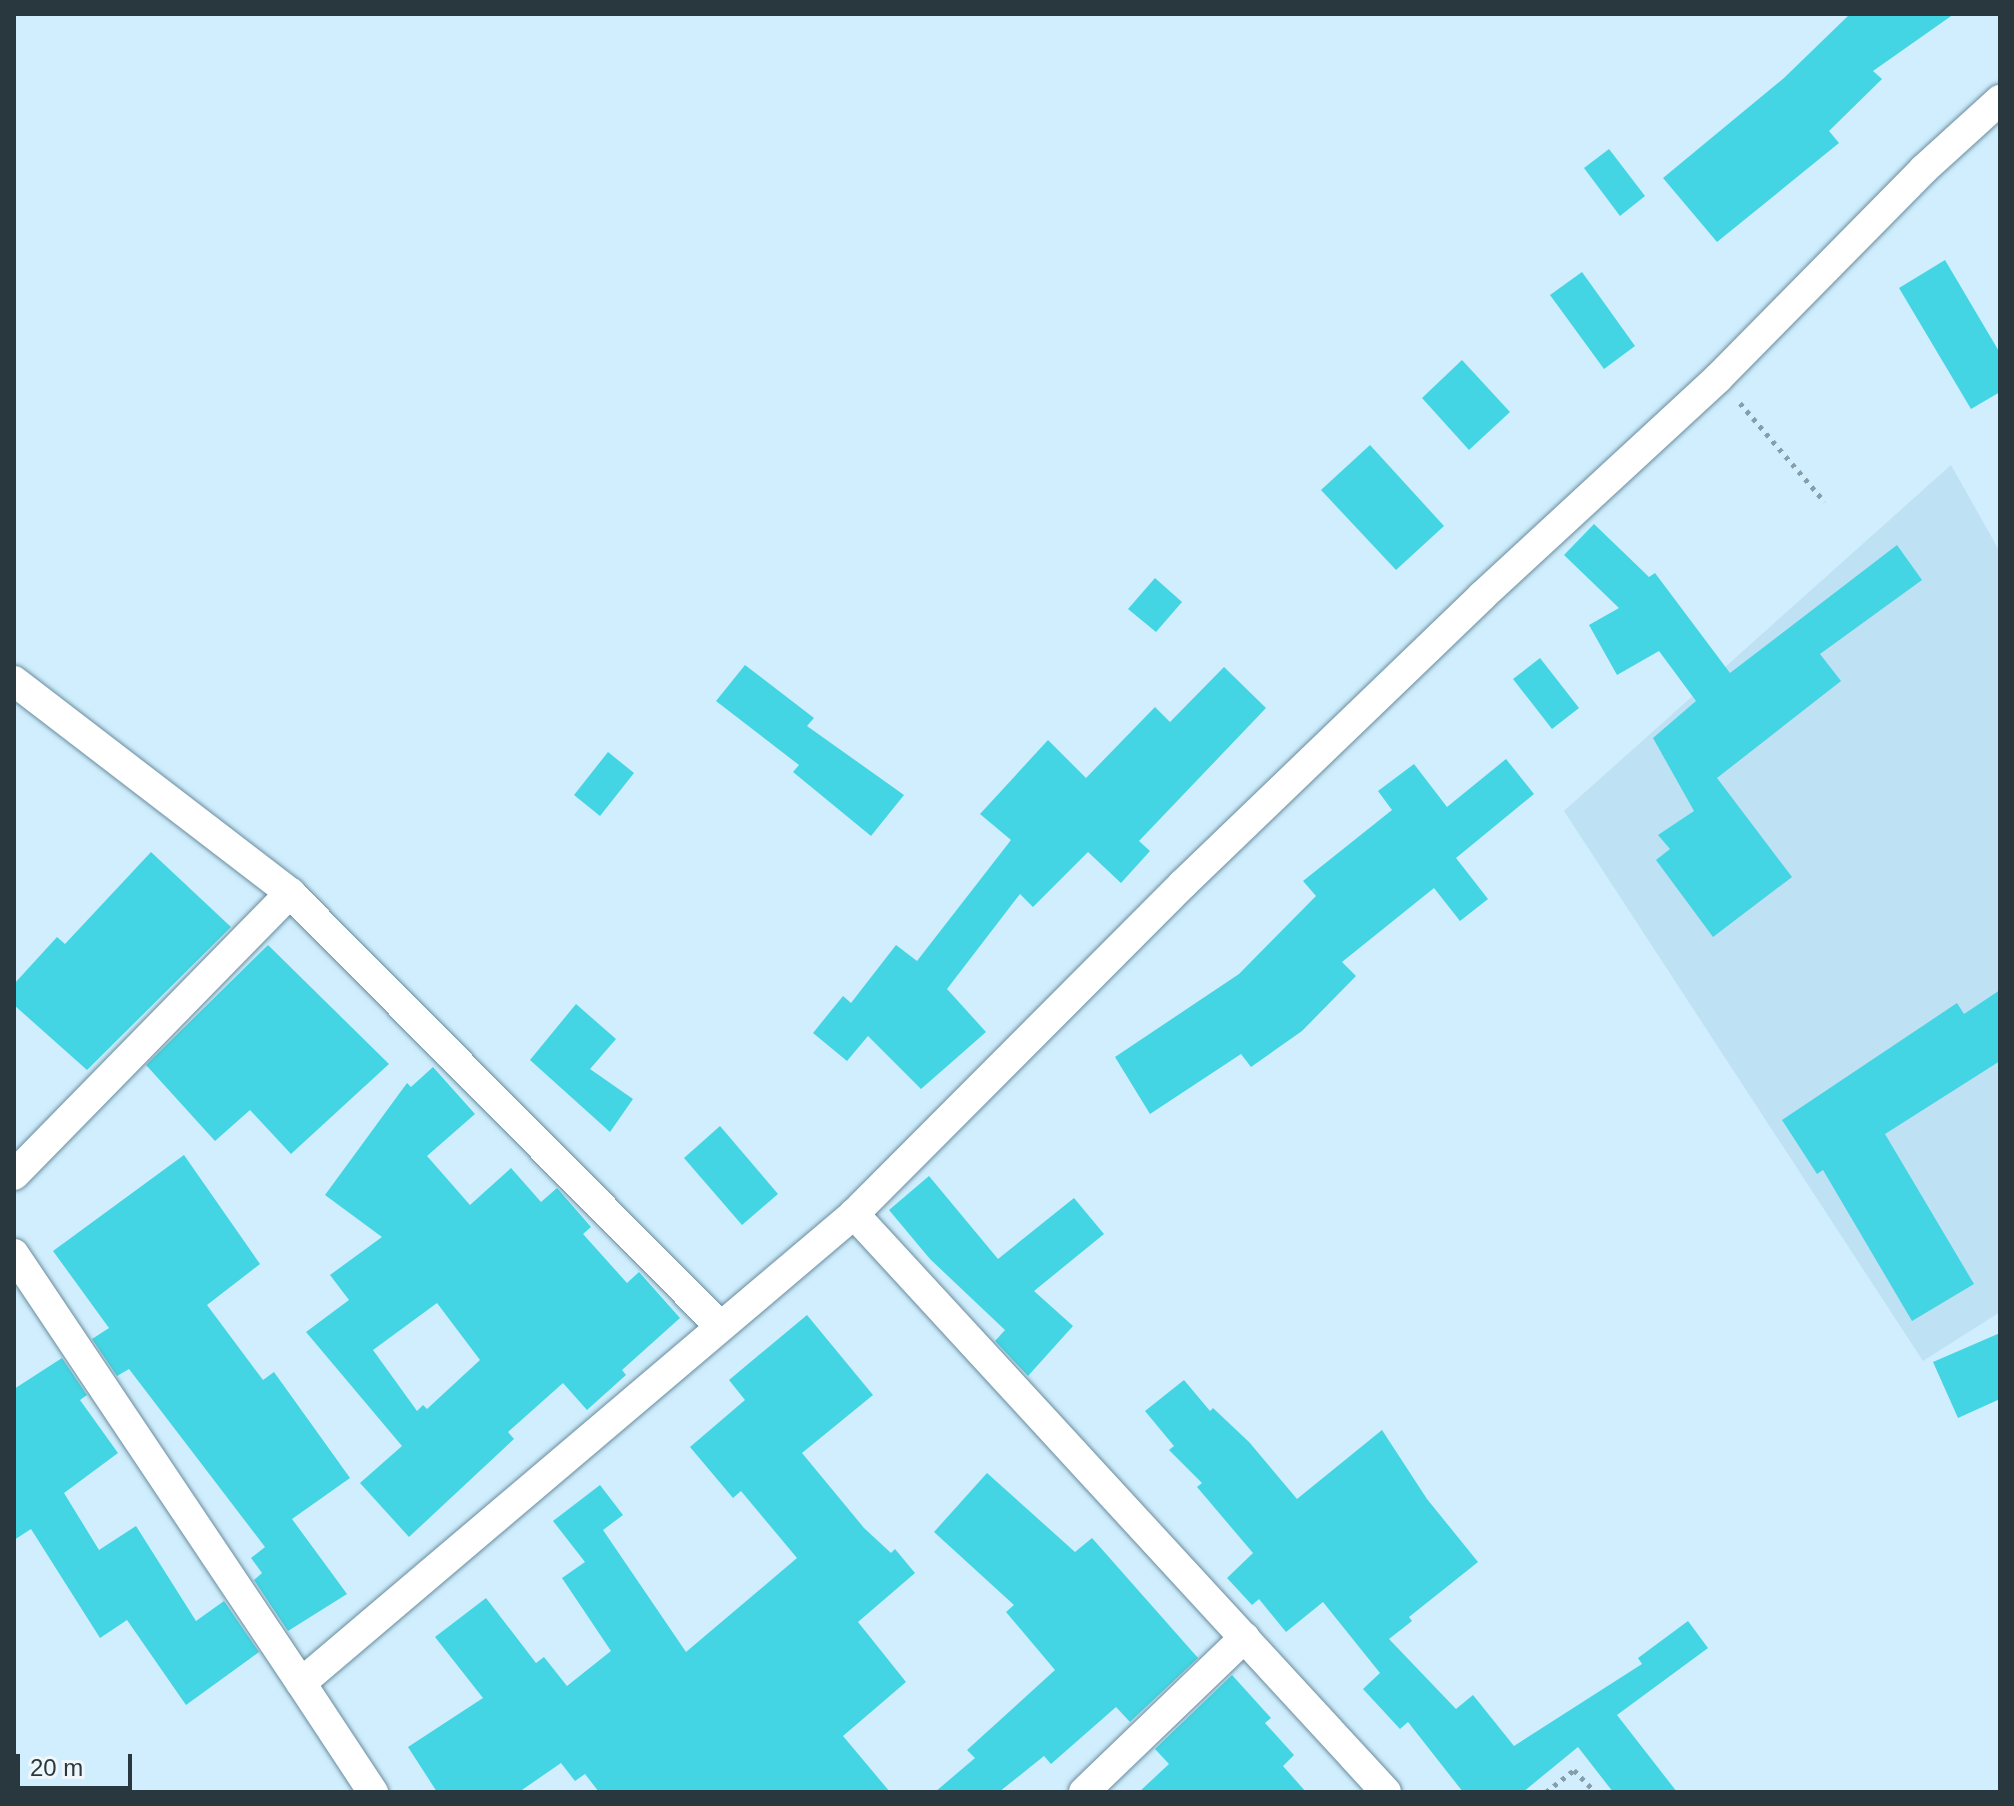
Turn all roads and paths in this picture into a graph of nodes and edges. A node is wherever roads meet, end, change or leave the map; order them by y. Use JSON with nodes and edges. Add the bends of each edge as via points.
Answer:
{"nodes":[{"id":1,"x":2000,"y":100,"type":"edge"},
{"id":2,"x":1718,"y":378,"type":"junction"},
{"id":3,"x":1825,"y":502,"type":"dead end"},
{"id":4,"x":14,"y":681,"type":"edge"},
{"id":5,"x":290,"y":893,"type":"junction"},
{"id":6,"x":14,"y":1175,"type":"edge"},
{"id":7,"x":854,"y":1214,"type":"junction"},
{"id":8,"x":14,"y":1254,"type":"edge"},
{"id":9,"x":720,"y":1326,"type":"junction"},
{"id":10,"x":1245,"y":1637,"type":"junction"},
{"id":11,"x":301,"y":1683,"type":"junction"},
{"id":12,"x":373,"y":1792,"type":"edge"},
{"id":13,"x":1084,"y":1792,"type":"edge"},
{"id":14,"x":1386,"y":1792,"type":"edge"},
{"id":15,"x":1546,"y":1792,"type":"edge"},
{"id":16,"x":1595,"y":1792,"type":"edge"}],
"edges":[{"from":1,"to":2,"type":"street","via":[[1924,169]]},
{"from":2,"to":3,"type":"path"},
{"from":2,"to":7,"type":"street","via":[[1183,884]]},
{"from":4,"to":5,"type":"street"},
{"from":5,"to":6,"type":"street"},
{"from":5,"to":9,"type":"street"},
{"from":7,"to":9,"type":"street"},
{"from":7,"to":10,"type":"street"},
{"from":8,"to":11,"type":"street"},
{"from":9,"to":11,"type":"street"},
{"from":10,"to":13,"type":"street"},
{"from":10,"to":14,"type":"street"},
{"from":11,"to":12,"type":"street"},
{"from":15,"to":16,"type":"path","via":[[1574,1770]]}]}
